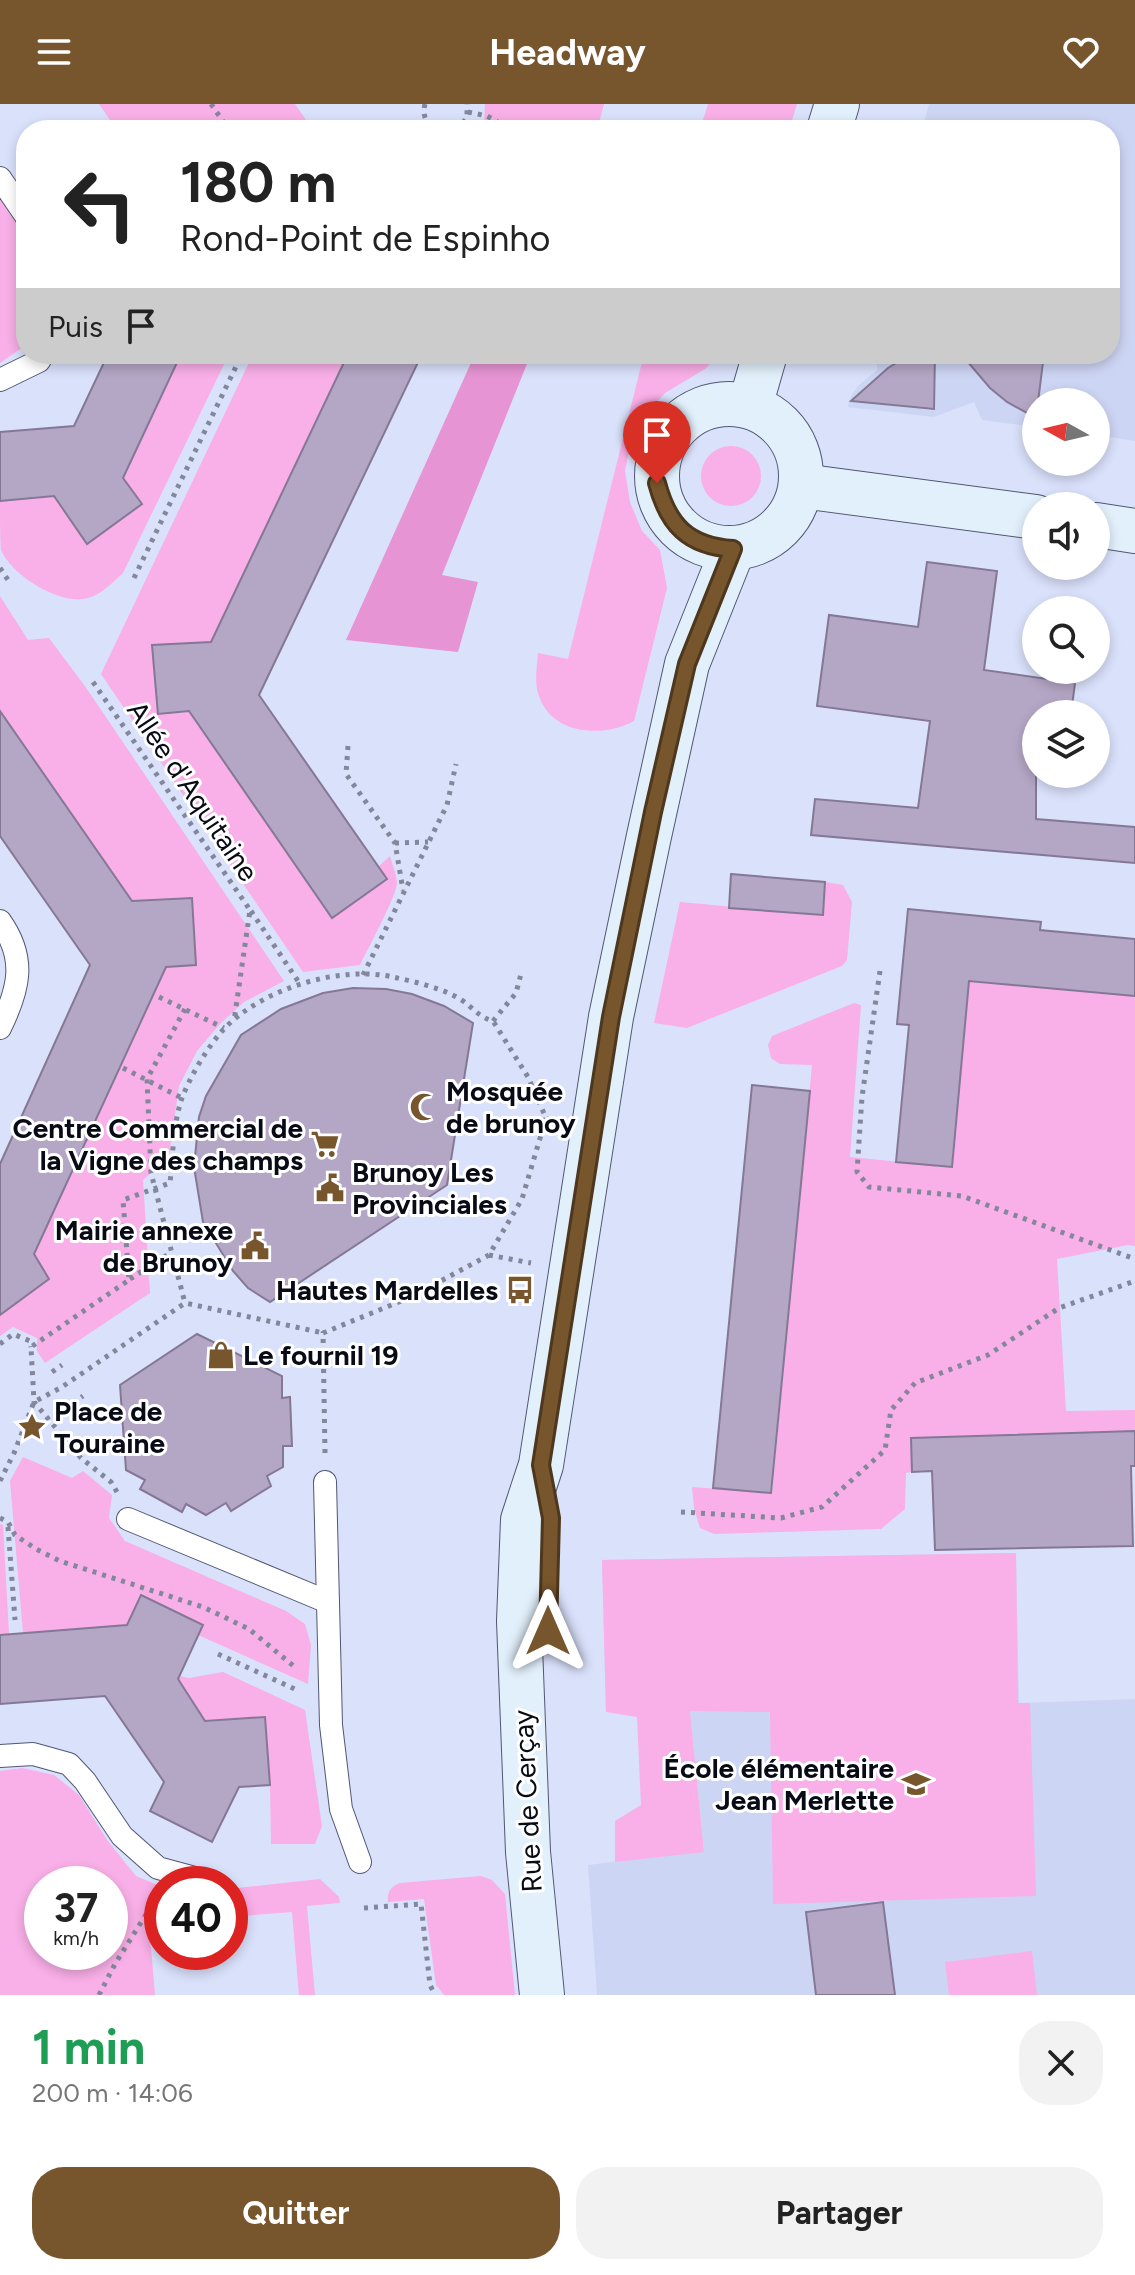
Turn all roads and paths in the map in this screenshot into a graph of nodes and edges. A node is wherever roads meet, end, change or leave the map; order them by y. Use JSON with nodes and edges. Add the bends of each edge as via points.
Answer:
{"nodes":[{"id":1,"x":467,"y":104,"type":"edge"},
{"id":2,"x":468,"y":112,"type":"junction"},
{"id":3,"x":465,"y":120,"type":"edge"},
{"id":4,"x":494,"y":120,"type":"edge"},
{"id":5,"x":0,"y":178,"type":"edge"},
{"id":6,"x":16,"y":201,"type":"edge"},
{"id":7,"x":33,"y":364,"type":"edge"},
{"id":8,"x":237,"y":364,"type":"edge"},
{"id":9,"x":762,"y":364,"type":"edge"},
{"id":10,"x":0,"y":380,"type":"edge"},
{"id":11,"x":750,"y":406,"type":"junction"},
{"id":12,"x":802,"y":486,"type":"junction"},
{"id":13,"x":1022,"y":515,"type":"edge"},
{"id":14,"x":1110,"y":527,"type":"edge"},
{"id":15,"x":1135,"y":531,"type":"edge"},
{"id":16,"x":716,"y":546,"type":"junction"},
{"id":17,"x":0,"y":568,"type":"edge"},
{"id":18,"x":134,"y":578,"type":"dead end"},
{"id":19,"x":8,"y":580,"type":"dead end"},
{"id":20,"x":93,"y":682,"type":"dead end"},
{"id":21,"x":348,"y":746,"type":"dead end"},
{"id":22,"x":456,"y":764,"type":"dead end"},
{"id":23,"x":428,"y":842,"type":"junction"},
{"id":24,"x":395,"y":843,"type":"junction"},
{"id":25,"x":404,"y":891,"type":"junction"},
{"id":26,"x":250,"y":910,"type":"junction"},
{"id":27,"x":0,"y":921,"type":"edge"},
{"id":28,"x":522,"y":970,"type":"dead end"},
{"id":29,"x":880,"y":971,"type":"dead end"},
{"id":30,"x":363,"y":975,"type":"junction"},
{"id":31,"x":300,"y":984,"type":"junction"},
{"id":32,"x":159,"y":997,"type":"dead end"},
{"id":33,"x":185,"y":1009,"type":"junction"},
{"id":34,"x":234,"y":1021,"type":"junction"},
{"id":35,"x":493,"y":1021,"type":"junction"},
{"id":36,"x":0,"y":1028,"type":"edge"},
{"id":37,"x":224,"y":1028,"type":"junction"},
{"id":38,"x":123,"y":1068,"type":"dead end"},
{"id":39,"x":147,"y":1079,"type":"junction"},
{"id":40,"x":182,"y":1098,"type":"junction"},
{"id":41,"x":154,"y":1188,"type":"junction"},
{"id":42,"x":172,"y":1252,"type":"junction"},
{"id":43,"x":489,"y":1255,"type":"junction"},
{"id":44,"x":1135,"y":1259,"type":"edge"},
{"id":45,"x":535,"y":1264,"type":"dead end"},
{"id":46,"x":129,"y":1280,"type":"junction"},
{"id":47,"x":1135,"y":1281,"type":"edge"},
{"id":48,"x":185,"y":1303,"type":"junction"},
{"id":49,"x":323,"y":1333,"type":"junction"},
{"id":50,"x":0,"y":1344,"type":"edge"},
{"id":51,"x":31,"y":1350,"type":"junction"},
{"id":52,"x":62,"y":1365,"type":"dead end"},
{"id":53,"x":52,"y":1372,"type":"dead end"},
{"id":54,"x":83,"y":1396,"type":"dead end"},
{"id":55,"x":34,"y":1402,"type":"junction"},
{"id":56,"x":73,"y":1403,"type":"dead end"},
{"id":57,"x":541,"y":1465,"type":"junction"},
{"id":58,"x":0,"y":1481,"type":"edge"},
{"id":59,"x":325,"y":1482,"type":"joint"},
{"id":60,"x":681,"y":1512,"type":"dead end"},
{"id":61,"x":0,"y":1518,"type":"edge"},
{"id":62,"x":128,"y":1519,"type":"joint"},
{"id":63,"x":8,"y":1522,"type":"junction"},
{"id":64,"x":328,"y":1602,"type":"junction"},
{"id":65,"x":15,"y":1620,"type":"dead end"},
{"id":66,"x":218,"y":1654,"type":"dead end"},
{"id":67,"x":331,"y":1712,"type":"junction"},
{"id":68,"x":0,"y":1756,"type":"edge"},
{"id":69,"x":360,"y":1862,"type":"dead end"},
{"id":70,"x":156,"y":1866,"type":"edge"},
{"id":71,"x":364,"y":1908,"type":"dead end"},
{"id":72,"x":144,"y":1918,"type":"edge"},
{"id":73,"x":99,"y":1995,"type":"edge"},
{"id":74,"x":435,"y":1995,"type":"edge"},
{"id":75,"x":542,"y":1995,"type":"edge"},
{"id":76,"x":569,"y":1995,"type":"edge"}],
"edges":[{"from":1,"to":2,"type":"path"},
{"from":2,"to":3,"type":"path"},
{"from":2,"to":4,"type":"path"},
{"from":5,"to":6,"type":"lane"},
{"from":7,"to":10,"type":"lane"},
{"from":8,"to":18,"type":"path"},
{"from":9,"to":11,"type":"street"},
{"from":11,"to":12,"type":"street","via":[[779,423],[793,443]]},
{"from":11,"to":16,"type":"street","via":[[709,407],[686,418],[669,436],[659,458],[657,483],[663,507],[678,528]]},
{"from":12,"to":13,"type":"street"},
{"from":12,"to":16,"type":"street","via":[[791,514],[776,532],[756,544]]},
{"from":14,"to":15,"type":"street"},
{"from":16,"to":57,"type":"street","name":"Rue de Cerçay","via":[[611,1017]]},
{"from":17,"to":19,"type":"path"},
{"from":20,"to":26,"type":"path","name":"Allée d'Aquitaine"},
{"from":21,"to":24,"type":"path","via":[[346,774]]},
{"from":22,"to":23,"type":"path","via":[[447,805]]},
{"from":23,"to":24,"type":"path"},
{"from":23,"to":25,"type":"path"},
{"from":24,"to":25,"type":"path"},
{"from":25,"to":30,"type":"path"},
{"from":26,"to":31,"type":"path"},
{"from":26,"to":34,"type":"path","name":"Allée d'Aquitaine"},
{"from":27,"to":36,"type":"lane","via":[[12,939],[19,976]]},
{"from":28,"to":35,"type":"path","via":[[516,993]]},
{"from":29,"to":44,"type":"path","via":[[857,1172],[869,1187],[962,1196]]},
{"from":30,"to":31,"type":"path"},
{"from":30,"to":35,"type":"path","via":[[390,976],[432,988]]},
{"from":31,"to":34,"type":"path"},
{"from":32,"to":33,"type":"path"},
{"from":33,"to":37,"type":"path"},
{"from":33,"to":39,"type":"path"},
{"from":34,"to":37,"type":"path"},
{"from":35,"to":43,"type":"path","via":[[549,1119],[522,1199]]},
{"from":37,"to":40,"type":"path"},
{"from":38,"to":39,"type":"path"},
{"from":39,"to":40,"type":"path"},
{"from":39,"to":41,"type":"path"},
{"from":40,"to":41,"type":"path","via":[[170,1183]]},
{"from":41,"to":42,"type":"path"},
{"from":41,"to":46,"type":"path","via":[[123,1200]]},
{"from":42,"to":46,"type":"path"},
{"from":42,"to":48,"type":"path"},
{"from":43,"to":45,"type":"path"},
{"from":43,"to":49,"type":"path","via":[[411,1297]]},
{"from":46,"to":51,"type":"path"},
{"from":47,"to":60,"type":"path","via":[[1059,1308],[988,1355],[915,1383],[891,1410],[885,1450],[822,1507],[781,1518]]},
{"from":48,"to":49,"type":"path"},
{"from":48,"to":55,"type":"path"},
{"from":49,"to":59,"type":"path"},
{"from":50,"to":51,"type":"path","via":[[13,1334],[30,1341]]},
{"from":51,"to":55,"type":"path"},
{"from":52,"to":53,"type":"path"},
{"from":54,"to":56,"type":"path"},
{"from":55,"to":58,"type":"path"},
{"from":55,"to":62,"type":"path","via":[[81,1458],[111,1482]]},
{"from":57,"to":75,"type":"street","name":"Rue de Cerçay","via":[[523,1520],[519,1621],[528,1852]]},
{"from":57,"to":76,"type":"street","name":"Rue de Cerçay","via":[[551,1518],[550,1736]]},
{"from":59,"to":64,"type":"lane"},
{"from":61,"to":63,"type":"path"},
{"from":62,"to":64,"type":"lane"},
{"from":63,"to":65,"type":"path"},
{"from":63,"to":67,"type":"path","via":[[15,1535],[60,1561],[203,1607],[249,1629],[309,1681]]},
{"from":64,"to":67,"type":"lane"},
{"from":66,"to":67,"type":"path","via":[[309,1695]]},
{"from":67,"to":69,"type":"lane","via":[[341,1809]]},
{"from":68,"to":70,"type":"lane","via":[[33,1754],[69,1764],[122,1836]]},
{"from":71,"to":74,"type":"path","via":[[421,1904]]},
{"from":72,"to":73,"type":"path"}]}
